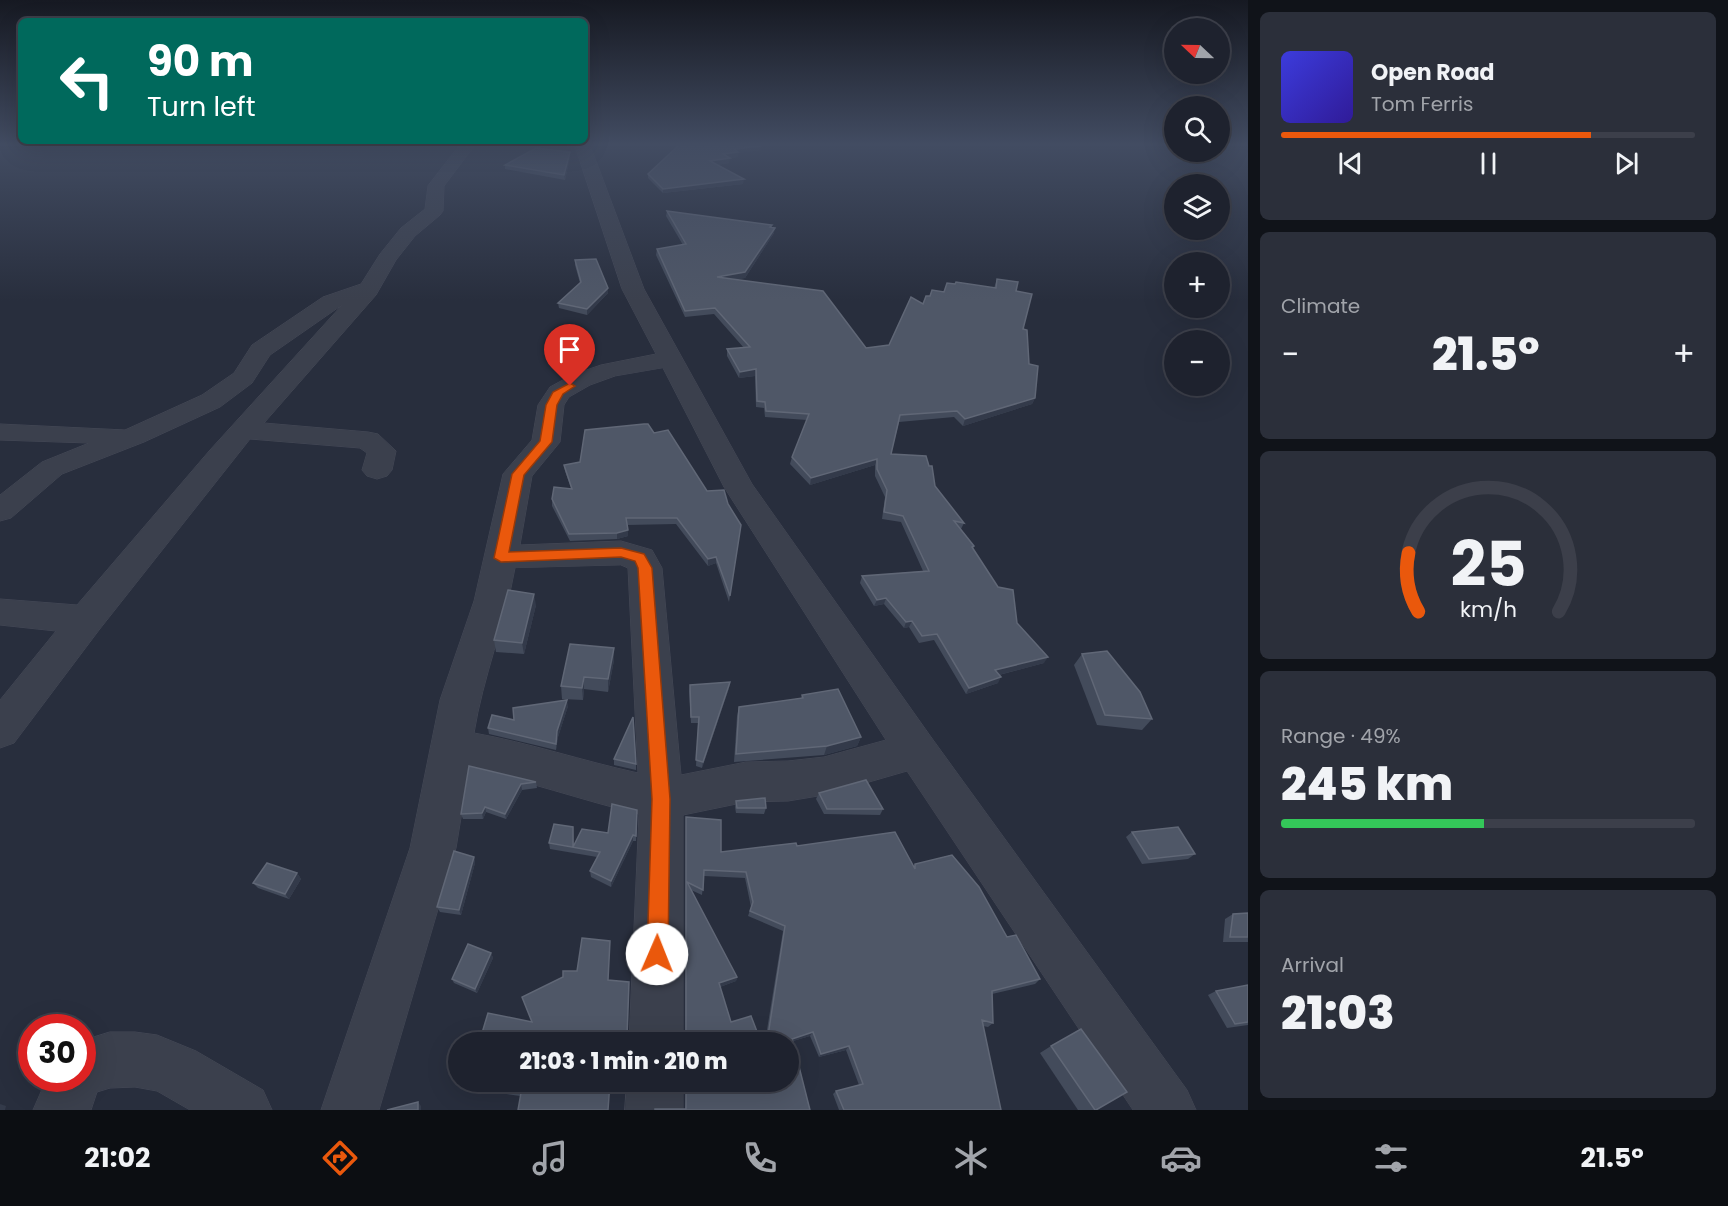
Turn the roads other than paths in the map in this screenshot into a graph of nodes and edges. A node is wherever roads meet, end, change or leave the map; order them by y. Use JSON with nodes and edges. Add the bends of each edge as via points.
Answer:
{"nodes":[{"id":1,"x":435,"y":197,"type":"edge"},
{"id":2,"x":600,"y":197,"type":"edge"},
{"id":3,"x":369,"y":288,"type":"junction"},
{"id":4,"x":670,"y":359,"type":"junction"},
{"id":5,"x":243,"y":430,"type":"junction"},
{"id":6,"x":0,"y":432,"type":"edge"},
{"id":7,"x":134,"y":436,"type":"junction"},
{"id":8,"x":377,"y":470,"type":"dead end"},
{"id":9,"x":0,"y":511,"type":"edge"},
{"id":10,"x":501,"y":558,"type":"junction"},
{"id":11,"x":0,"y":612,"type":"edge"},
{"id":12,"x":86,"y":620,"type":"junction"},
{"id":13,"x":0,"y":730,"type":"edge"},
{"id":14,"x":451,"y":747,"type":"junction"},
{"id":15,"x":916,"y":750,"type":"junction"},
{"id":16,"x":661,"y":799,"type":"junction"},
{"id":17,"x":656,"y":1032,"type":"edge"},
{"id":18,"x":96,"y":1063,"type":"edge"},
{"id":19,"x":69,"y":1092,"type":"edge"},
{"id":20,"x":655,"y":1092,"type":"edge"},
{"id":21,"x":62,"y":1110,"type":"edge"},
{"id":22,"x":243,"y":1110,"type":"edge"},
{"id":23,"x":350,"y":1110,"type":"edge"},
{"id":24,"x":654,"y":1110,"type":"edge"},
{"id":25,"x":1167,"y":1110,"type":"edge"}],
"edges":[{"from":1,"to":3,"type":"street","via":[[434,211],[408,232]]},
{"from":2,"to":4,"type":"street","via":[[633,289]]},
{"from":3,"to":5,"type":"street"},
{"from":3,"to":7,"type":"street","via":[[331,302],[261,350],[243,378],[211,401]]},
{"from":4,"to":10,"type":"street","via":[[610,370],[559,392],[551,405],[546,442],[518,474]]},
{"from":4,"to":15,"type":"street","via":[[739,488]]},
{"from":5,"to":8,"type":"street","via":[[368,440],[382,451]]},
{"from":5,"to":12,"type":"street"},
{"from":6,"to":7,"type":"street"},
{"from":7,"to":9,"type":"street","via":[[52,468]]},
{"from":10,"to":14,"type":"street","via":[[492,601],[460,700]]},
{"from":10,"to":16,"type":"street","via":[[621,553],[640,558],[645,568]]},
{"from":11,"to":12,"type":"street"},
{"from":12,"to":13,"type":"street"},
{"from":14,"to":16,"type":"street","via":[[520,760]]},
{"from":14,"to":23,"type":"street","via":[[433,848]]},
{"from":15,"to":16,"type":"street","via":[[824,776],[746,782]]},
{"from":15,"to":25,"type":"street"},
{"from":16,"to":17,"type":"street"},
{"from":18,"to":22,"type":"street","via":[[117,1058],[165,1065]]},
{"from":19,"to":21,"type":"street"},
{"from":20,"to":24,"type":"street"}]}
